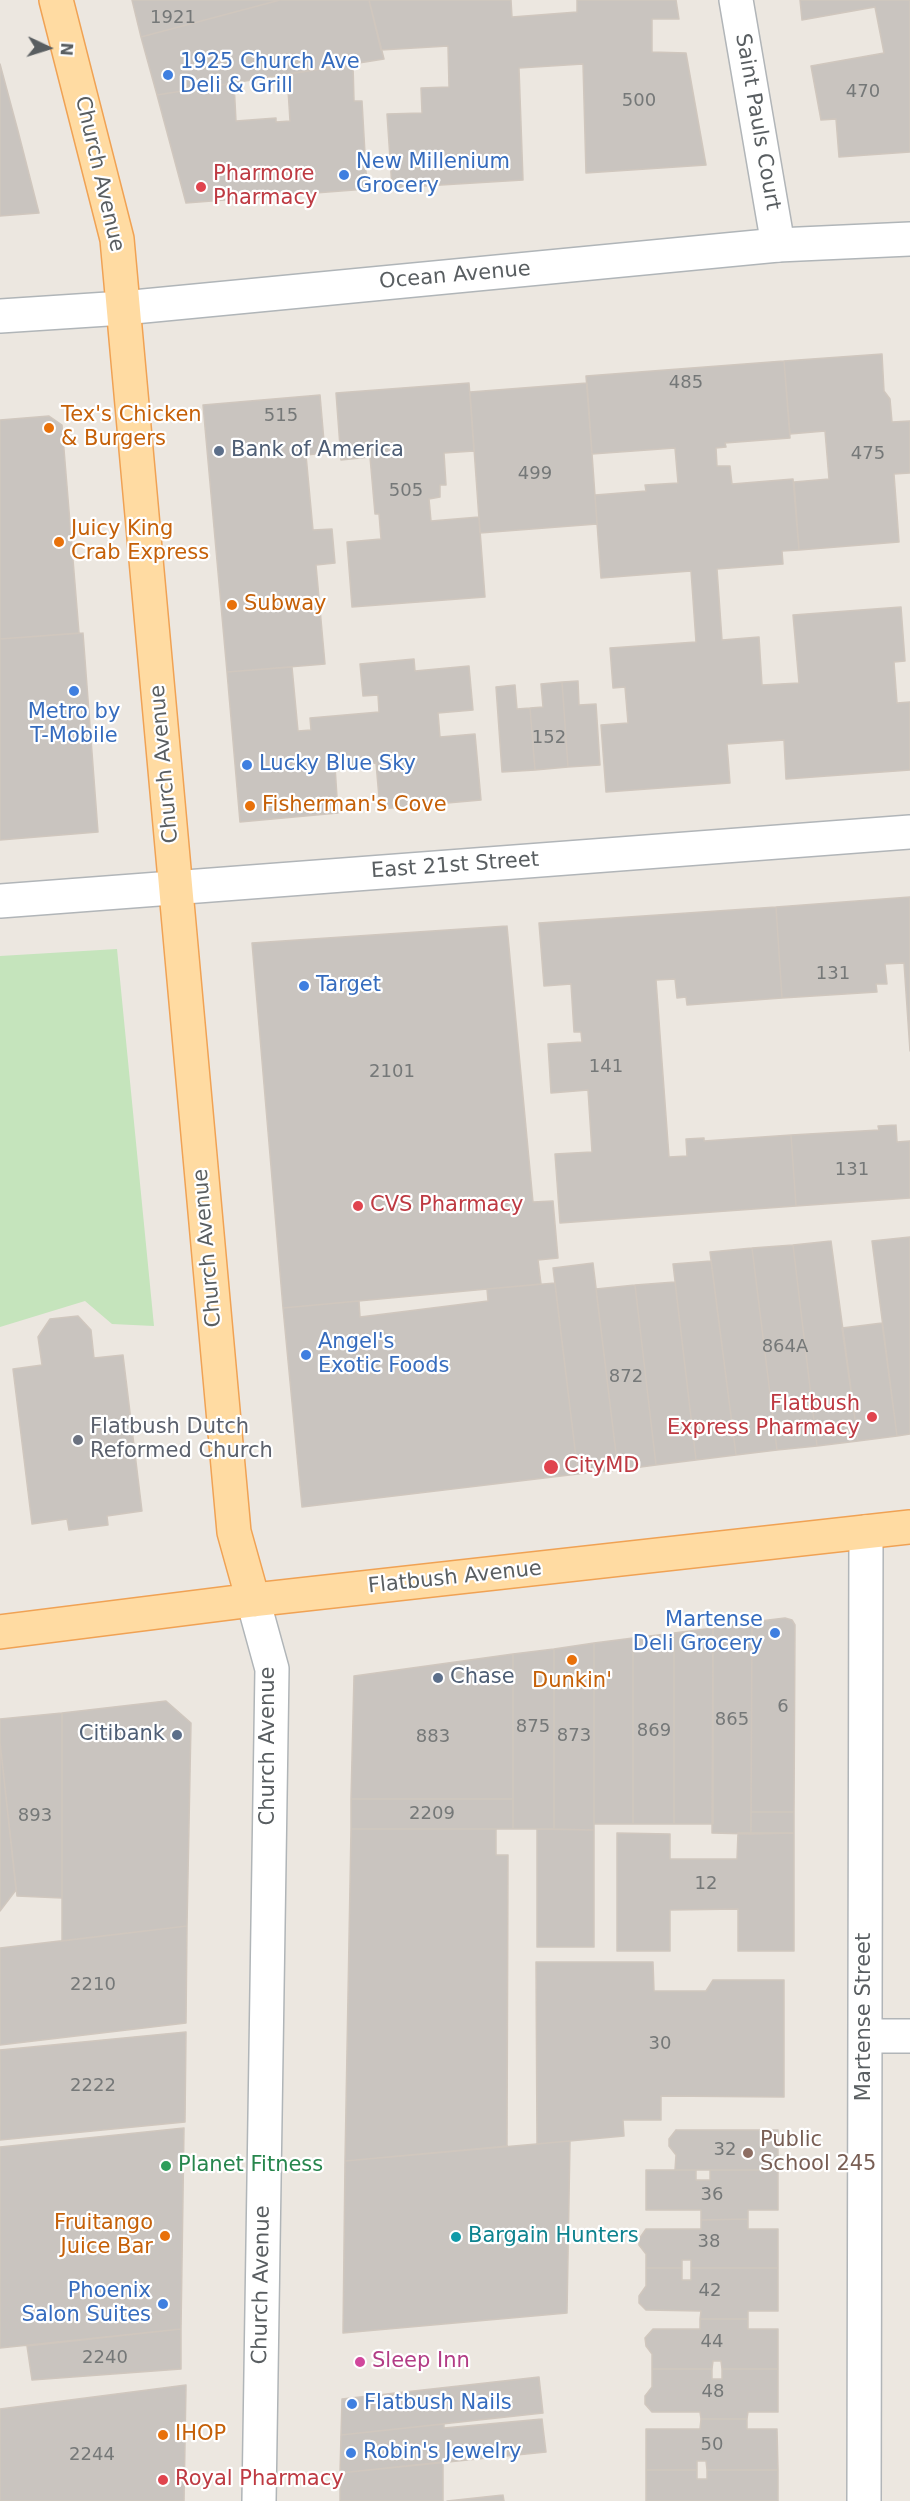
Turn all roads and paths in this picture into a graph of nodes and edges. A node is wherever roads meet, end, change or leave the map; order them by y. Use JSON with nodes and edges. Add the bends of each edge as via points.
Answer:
{"nodes":[{"id":1,"x":56,"y":0,"type":"edge"},
{"id":2,"x":736,"y":0,"type":"edge"},
{"id":3,"x":910,"y":239,"type":"edge"},
{"id":4,"x":778,"y":245,"type":"junction"},
{"id":5,"x":123,"y":308,"type":"junction"},
{"id":6,"x":0,"y":316,"type":"edge"},
{"id":7,"x":910,"y":832,"type":"edge"},
{"id":8,"x":176,"y":887,"type":"junction"},
{"id":9,"x":0,"y":901,"type":"edge"},
{"id":10,"x":910,"y":1527,"type":"edge"},
{"id":11,"x":866,"y":1532,"type":"junction"},
{"id":12,"x":253,"y":1600,"type":"junction"},
{"id":13,"x":0,"y":1632,"type":"edge"},
{"id":14,"x":865,"y":2036,"type":"junction"},
{"id":15,"x":910,"y":2036,"type":"edge"},
{"id":16,"x":259,"y":2501,"type":"edge"},
{"id":17,"x":864,"y":2501,"type":"edge"}],
"edges":[{"from":1,"to":5,"type":"main road","name":"Church Avenue","via":[[117,239]]},
{"from":2,"to":4,"type":"street","name":"Saint Pauls Court"},
{"from":3,"to":4,"type":"street","name":"Ocean Avenue"},
{"from":4,"to":5,"type":"street","name":"Ocean Avenue"},
{"from":5,"to":6,"type":"street","name":"Ocean Avenue"},
{"from":5,"to":8,"type":"main road","name":"Church Avenue"},
{"from":7,"to":8,"type":"street","name":"East 21st Street"},
{"from":8,"to":9,"type":"street","name":"East 21st Street"},
{"from":8,"to":12,"type":"main road","name":"Church Avenue","via":[[234,1532]]},
{"from":10,"to":11,"type":"main road","name":"Flatbush Avenue"},
{"from":11,"to":12,"type":"main road","name":"Flatbush Avenue"},
{"from":11,"to":14,"type":"street","name":"Martense Street"},
{"from":12,"to":13,"type":"main road","name":"Flatbush Avenue"},
{"from":12,"to":16,"type":"street","name":"Church Avenue","via":[[272,1669]]},
{"from":14,"to":15,"type":"street"},
{"from":14,"to":17,"type":"street","name":"Martense Street"}]}
